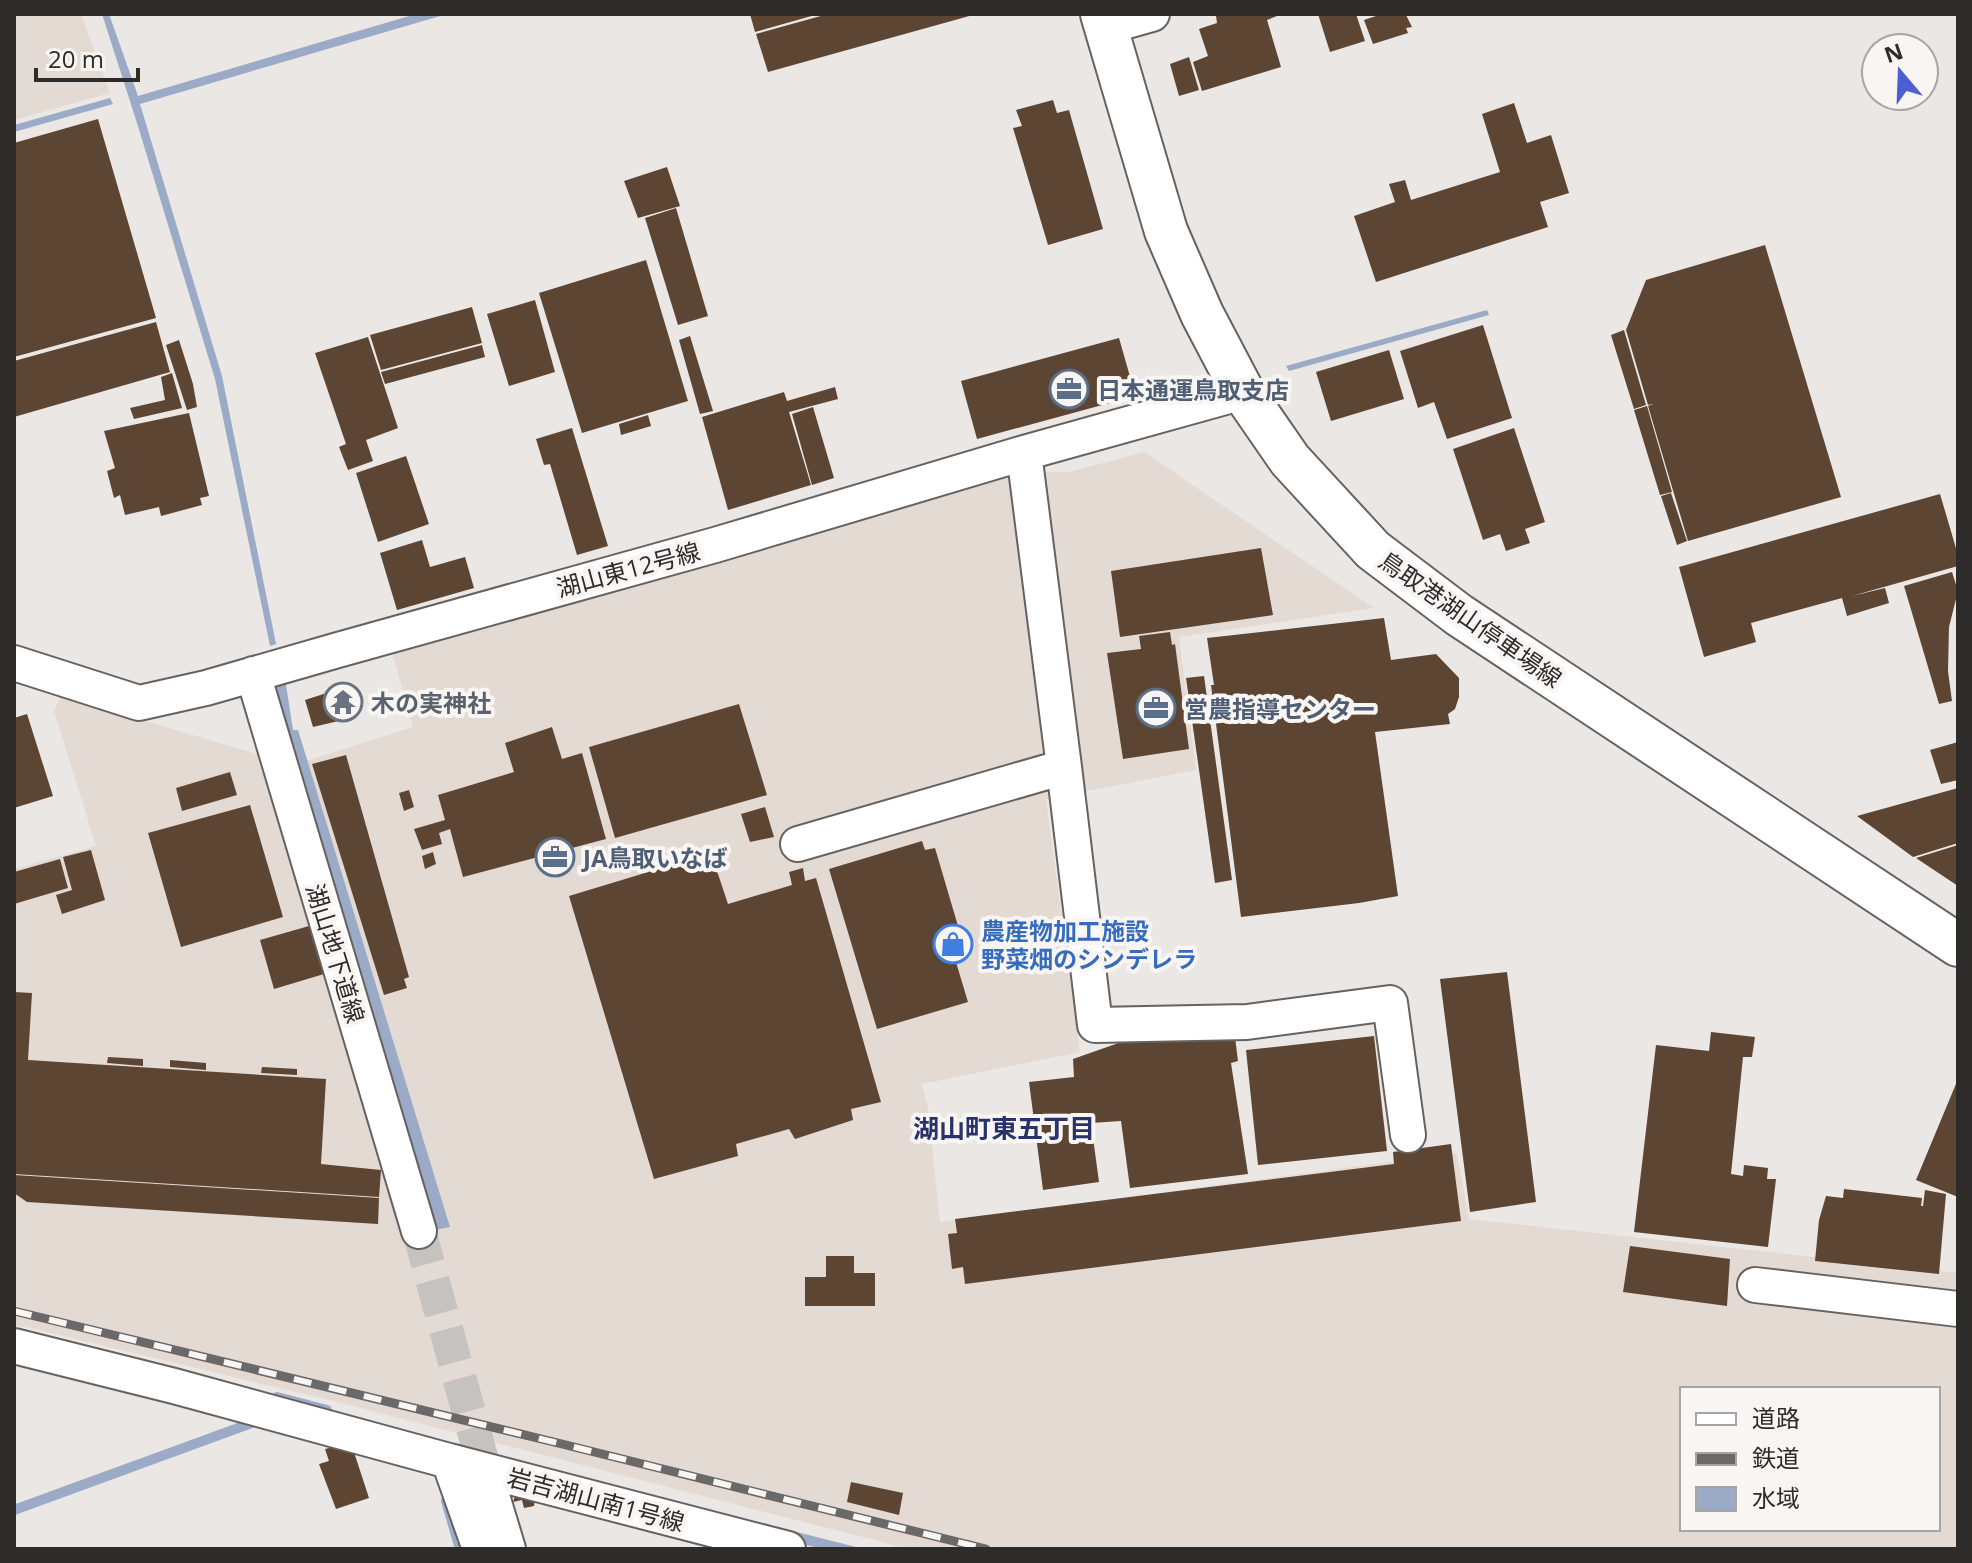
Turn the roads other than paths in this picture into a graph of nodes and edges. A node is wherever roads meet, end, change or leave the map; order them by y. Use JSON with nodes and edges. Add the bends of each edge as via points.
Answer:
{"nodes":[{"id":1,"x":1152,"y":14,"type":"edge"},
{"id":2,"x":1104,"y":20,"type":"edge"},
{"id":3,"x":1243,"y":392,"type":"junction"},
{"id":4,"x":1024,"y":453,"type":"junction"},
{"id":5,"x":14,"y":663,"type":"edge"},
{"id":6,"x":253,"y":674,"type":"junction"},
{"id":7,"x":1064,"y":767,"type":"junction"},
{"id":8,"x":798,"y":844,"type":"dead end"},
{"id":9,"x":1958,"y":945,"type":"edge"},
{"id":10,"x":1408,"y":1135,"type":"dead end"},
{"id":11,"x":419,"y":1231,"type":"tunnel mouth"},
{"id":12,"x":1755,"y":1285,"type":"dead end"},
{"id":13,"x":1958,"y":1309,"type":"edge"},
{"id":14,"x":14,"y":1346,"type":"edge"},
{"id":15,"x":449,"y":1461,"type":"junction"},
{"id":16,"x":489,"y":1486,"type":"tunnel mouth"},
{"id":17,"x":480,"y":1549,"type":"edge"},
{"id":18,"x":508,"y":1549,"type":"edge"},
{"id":19,"x":788,"y":1549,"type":"edge"}],
"edges":[{"from":1,"to":2,"type":"street"},
{"from":2,"to":3,"type":"main road","name":"鳥取港湖山停車場線","via":[[1166,231]]},
{"from":3,"to":4,"type":"street","name":"湖山東12号線"},
{"from":3,"to":9,"type":"main road","name":"鳥取港湖山停車場線","via":[[1290,460],[1373,550],[1459,615]]},
{"from":4,"to":6,"type":"street","name":"湖山東12号線"},
{"from":4,"to":7,"type":"street"},
{"from":5,"to":6,"type":"street","name":"湖山東12号線","via":[[139,703]]},
{"from":6,"to":11,"type":"street","name":"湖山地下道線"},
{"from":7,"to":8,"type":"street"},
{"from":7,"to":10,"type":"street","via":[[1095,1025],[1247,1022],[1390,1003]]},
{"from":12,"to":13,"type":"street"},
{"from":14,"to":15,"type":"street"},
{"from":15,"to":17,"type":"street"},
{"from":15,"to":19,"type":"street","name":"岩吉湖山南1号線"},
{"from":16,"to":18,"type":"street"}]}
